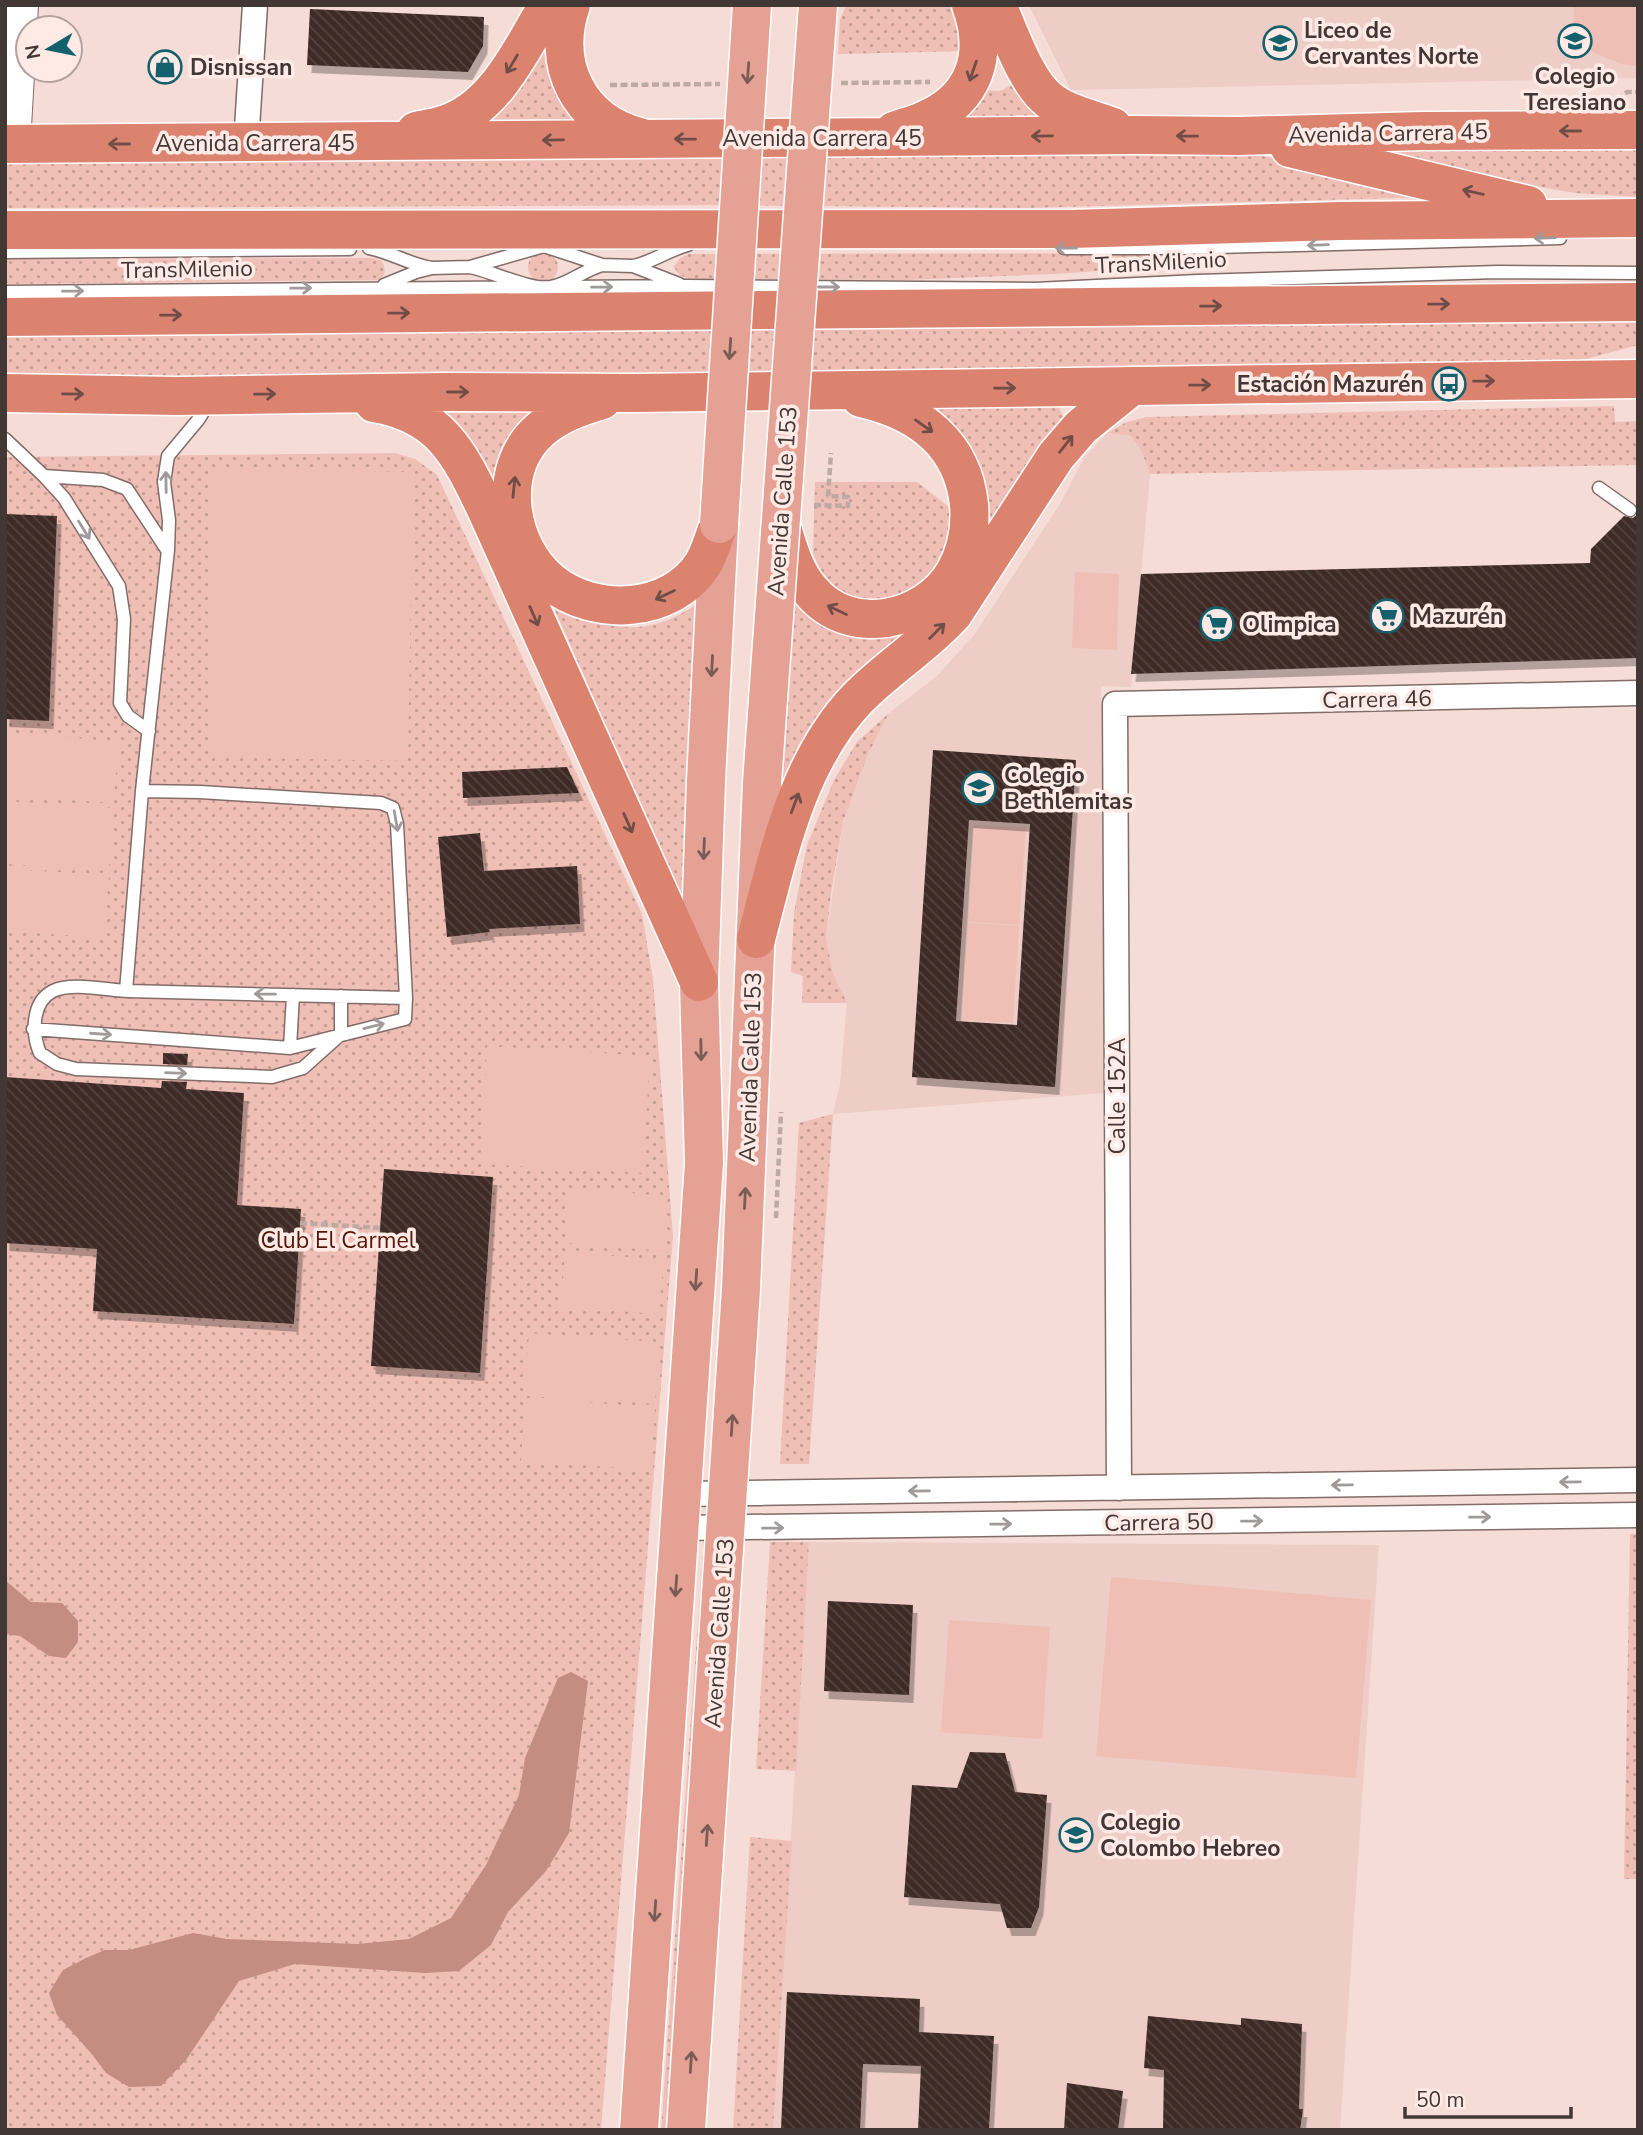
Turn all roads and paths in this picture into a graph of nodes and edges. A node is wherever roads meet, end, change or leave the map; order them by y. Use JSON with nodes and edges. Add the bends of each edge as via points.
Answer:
{"nodes":[{"id":1,"x":22,"y":5,"type":"edge"},
{"id":2,"x":255,"y":5,"type":"edge"},
{"id":3,"x":548,"y":5,"type":"edge"},
{"id":4,"x":571,"y":5,"type":"edge"},
{"id":5,"x":752,"y":5,"type":"edge"},
{"id":6,"x":971,"y":5,"type":"edge"},
{"id":7,"x":997,"y":5,"type":"edge"},
{"id":8,"x":814,"y":8,"type":"edge"},
{"id":9,"x":1638,"y":131,"type":"edge"},
{"id":10,"x":1135,"y":135,"type":"junction"},
{"id":11,"x":1239,"y":136,"type":"junction"},
{"id":12,"x":871,"y":138,"type":"junction"},
{"id":13,"x":646,"y":139,"type":"junction"},
{"id":14,"x":359,"y":143,"type":"junction"},
{"id":15,"x":246,"y":144,"type":"junction"},
{"id":16,"x":8,"y":145,"type":"edge"},
{"id":17,"x":1638,"y":218,"type":"edge"},
{"id":18,"x":1579,"y":228,"type":"junction"},
{"id":19,"x":5,"y":230,"type":"edge"},
{"id":20,"x":649,"y":245,"type":"dead end"},
{"id":21,"x":544,"y":246,"type":"junction"},
{"id":22,"x":584,"y":246,"type":"dead end"},
{"id":23,"x":727,"y":246,"type":"dead end"},
{"id":24,"x":754,"y":246,"type":"dead end"},
{"id":25,"x":793,"y":246,"type":"dead end"},
{"id":26,"x":820,"y":246,"type":"dead end"},
{"id":27,"x":491,"y":247,"type":"dead end"},
{"id":28,"x":369,"y":248,"type":"junction"},
{"id":29,"x":410,"y":248,"type":"dead end"},
{"id":30,"x":1047,"y":248,"type":"dead end"},
{"id":31,"x":5,"y":252,"type":"edge"},
{"id":32,"x":602,"y":265,"type":"junction"},
{"id":33,"x":633,"y":266,"type":"junction"},
{"id":34,"x":470,"y":267,"type":"junction"},
{"id":35,"x":432,"y":268,"type":"junction"},
{"id":36,"x":1638,"y":273,"type":"edge"},
{"id":37,"x":687,"y":286,"type":"junction"},
{"id":38,"x":370,"y":288,"type":"junction"},
{"id":39,"x":548,"y":288,"type":"junction"},
{"id":40,"x":5,"y":292,"type":"edge"},
{"id":41,"x":1638,"y":302,"type":"edge"},
{"id":42,"x":5,"y":317,"type":"edge"},
{"id":43,"x":1638,"y":353,"type":"edge"},
{"id":44,"x":1638,"y":379,"type":"edge"},
{"id":45,"x":1522,"y":381,"type":"junction"},
{"id":46,"x":1132,"y":386,"type":"junction"},
{"id":47,"x":814,"y":390,"type":"junction"},
{"id":48,"x":5,"y":393,"type":"edge"},
{"id":49,"x":635,"y":393,"type":"junction"},
{"id":50,"x":316,"y":394,"type":"junction"},
{"id":51,"x":214,"y":395,"type":"junction"},
{"id":52,"x":5,"y":439,"type":"edge"},
{"id":53,"x":831,"y":453,"type":"dead end"},
{"id":54,"x":44,"y":476,"type":"junction"},
{"id":55,"x":1600,"y":488,"type":"dead end"},
{"id":56,"x":814,"y":505,"type":"dead end"},
{"id":57,"x":1630,"y":510,"type":"dead end"},
{"id":58,"x":719,"y":524,"type":"junction"},
{"id":59,"x":781,"y":524,"type":"junction"},
{"id":60,"x":167,"y":550,"type":"junction"},
{"id":61,"x":1638,"y":694,"type":"edge"},
{"id":62,"x":1115,"y":704,"type":"joint"},
{"id":63,"x":149,"y":731,"type":"junction"},
{"id":64,"x":754,"y":783,"type":"junction"},
{"id":65,"x":142,"y":791,"type":"junction"},
{"id":66,"x":756,"y":939,"type":"junction"},
{"id":67,"x":699,"y":982,"type":"junction"},
{"id":68,"x":127,"y":991,"type":"junction"},
{"id":69,"x":293,"y":995,"type":"junction"},
{"id":70,"x":341,"y":996,"type":"junction"},
{"id":71,"x":406,"y":998,"type":"junction"},
{"id":72,"x":33,"y":1029,"type":"junction"},
{"id":73,"x":341,"y":1034,"type":"junction"},
{"id":74,"x":290,"y":1048,"type":"junction"},
{"id":75,"x":781,"y":1110,"type":"dead end"},
{"id":76,"x":704,"y":1163,"type":"junction"},
{"id":77,"x":300,"y":1223,"type":"dead end"},
{"id":78,"x":380,"y":1228,"type":"dead end"},
{"id":79,"x":776,"y":1231,"type":"dead end"},
{"id":80,"x":1638,"y":1480,"type":"edge"},
{"id":81,"x":1119,"y":1488,"type":"junction"},
{"id":82,"x":681,"y":1511,"type":"junction"},
{"id":83,"x":727,"y":1511,"type":"junction"},
{"id":84,"x":1638,"y":1515,"type":"edge"},
{"id":85,"x":639,"y":2130,"type":"edge"},
{"id":86,"x":687,"y":2130,"type":"edge"}],
"edges":[{"from":1,"to":16,"type":"street"},
{"from":2,"to":15,"type":"street"},
{"from":3,"to":14,"type":"highway","one_way":true,"via":[[504,77],[468,113],[444,125]]},
{"from":4,"to":13,"type":"highway","via":[[563,43],[572,85],[602,121]]},
{"from":5,"to":58,"type":"main road","name":"Avenida Calle 153","one_way":true,"bridge":true},
{"from":6,"to":12,"type":"highway","one_way":true,"via":[[978,23],[979,50],[976,69],[960,97],[926,120]]},
{"from":7,"to":10,"type":"highway","via":[[1042,93],[1061,107]]},
{"from":8,"to":59,"type":"main road","name":"Avenida Calle 153","bridge":true},
{"from":8,"to":64,"type":"main road","name":"Avenida Calle 153"},
{"from":9,"to":11,"type":"highway","name":"Avenida Carrera 45","one_way":true},
{"from":11,"to":10,"type":"highway","name":"Avenida Carrera 45","one_way":true},
{"from":10,"to":12,"type":"highway","name":"Avenida Carrera 45","one_way":true},
{"from":18,"to":11,"type":"highway","one_way":true},
{"from":12,"to":13,"type":"highway","name":"Avenida Carrera 45","one_way":true},
{"from":13,"to":14,"type":"highway","name":"Avenida Carrera 45","one_way":true},
{"from":14,"to":15,"type":"highway","name":"Avenida Carrera 45"},
{"from":15,"to":16,"type":"highway","name":"Avenida Carrera 45","one_way":true},
{"from":17,"to":18,"type":"highway"},
{"from":18,"to":19,"type":"highway","via":[[1340,221],[1071,229]]},
{"from":18,"to":30,"type":"lane","name":"TransMilenio","one_way":true,"via":[[1181,248]]},
{"from":20,"to":33,"type":"lane","name":"TransMilenio","via":[[694,245]]},
{"from":21,"to":22,"type":"lane","name":"TransMilenio"},
{"from":21,"to":27,"type":"lane","name":"TransMilenio"},
{"from":21,"to":32,"type":"lane","name":"TransMilenio"},
{"from":21,"to":34,"type":"lane","name":"TransMilenio"},
{"from":23,"to":24,"type":"lane"},
{"from":25,"to":26,"type":"lane"},
{"from":28,"to":29,"type":"lane","name":"TransMilenio"},
{"from":28,"to":31,"type":"lane","name":"TransMilenio"},
{"from":28,"to":35,"type":"lane","name":"TransMilenio"},
{"from":32,"to":33,"type":"lane","name":"TransMilenio"},
{"from":32,"to":39,"type":"lane","name":"TransMilenio"},
{"from":33,"to":37,"type":"lane","name":"TransMilenio"},
{"from":34,"to":35,"type":"lane","name":"TransMilenio"},
{"from":34,"to":39,"type":"lane","name":"TransMilenio"},
{"from":35,"to":38,"type":"lane","name":"TransMilenio"},
{"from":37,"to":36,"type":"lane","name":"TransMilenio","one_way":true,"via":[[1035,289],[1498,272]]},
{"from":39,"to":37,"type":"lane","name":"TransMilenio","one_way":true},
{"from":38,"to":39,"type":"lane","name":"TransMilenio"},
{"from":40,"to":38,"type":"lane","name":"TransMilenio","one_way":true},
{"from":42,"to":41,"type":"highway","one_way":true},
{"from":43,"to":45,"type":"highway"},
{"from":44,"to":45,"type":"highway"},
{"from":46,"to":45,"type":"highway","one_way":true},
{"from":47,"to":46,"type":"highway","one_way":true},
{"from":66,"to":46,"type":"highway","one_way":true,"via":[[792,810],[834,727],[883,674],[934,635],[953,614],[1056,456],[1081,427]]},
{"from":47,"to":49,"type":"highway"},
{"from":47,"to":59,"type":"highway","one_way":true,"via":[[883,403],[931,429],[963,474],[968,491],[968,536],[956,572],[932,598],[893,618],[873,621],[830,608],[811,592],[798,573]]},
{"from":48,"to":51,"type":"highway","one_way":true},
{"from":50,"to":49,"type":"highway","one_way":true},
{"from":58,"to":49,"type":"highway","one_way":true,"via":[[703,564],[682,584],[654,600],[633,605],[611,606],[569,594],[550,582],[529,556],[515,526],[512,504],[513,482],[529,441],[571,410]]},
{"from":51,"to":50,"type":"highway","one_way":true},
{"from":50,"to":67,"type":"highway","one_way":true,"via":[[386,405],[419,416],[442,433],[459,456]]},
{"from":60,"to":51,"type":"lane","one_way":true,"via":[[164,482],[168,456]]},
{"from":52,"to":54,"type":"lane"},
{"from":53,"to":56,"type":"path","via":[[828,496],[848,497],[848,506]]},
{"from":54,"to":60,"type":"lane","via":[[103,480],[127,489]]},
{"from":54,"to":63,"type":"lane","one_way":true,"via":[[64,498],[119,586],[124,619],[120,703],[128,716]]},
{"from":55,"to":57,"type":"lane"},
{"from":58,"to":67,"type":"main road","name":"Avenida Calle 153","one_way":true},
{"from":59,"to":64,"type":"main road","name":"Avenida Calle 153","bridge":true},
{"from":60,"to":63,"type":"lane"},
{"from":61,"to":62,"type":"street","name":"Carrera 46"},
{"from":62,"to":81,"type":"street","name":"Calle 152A"},
{"from":63,"to":65,"type":"lane"},
{"from":64,"to":66,"type":"main road","name":"Avenida Calle 153"},
{"from":64,"to":76,"type":"main road","name":"Avenida Calle 153","via":[[739,1079]]},
{"from":65,"to":68,"type":"lane"},
{"from":65,"to":71,"type":"lane","one_way":true,"via":[[339,800],[393,808]]},
{"from":83,"to":66,"type":"main road","name":"Avenida Calle 153","one_way":true},
{"from":67,"to":76,"type":"main road","name":"Avenida Calle 153","one_way":true},
{"from":69,"to":68,"type":"lane","one_way":true},
{"from":68,"to":72,"type":"lane","via":[[65,987],[51,992]]},
{"from":69,"to":70,"type":"lane"},
{"from":69,"to":74,"type":"lane"},
{"from":70,"to":71,"type":"lane"},
{"from":70,"to":73,"type":"lane"},
{"from":73,"to":71,"type":"lane","one_way":true,"via":[[405,1019]]},
{"from":72,"to":73,"type":"lane","one_way":true,"via":[[40,1053],[76,1069],[272,1077],[303,1068]]},
{"from":72,"to":74,"type":"lane","one_way":true},
{"from":73,"to":74,"type":"lane"},
{"from":75,"to":79,"type":"path"},
{"from":76,"to":82,"type":"main road","name":"Avenida Calle 153","one_way":true},
{"from":77,"to":78,"type":"path"},
{"from":80,"to":81,"type":"street","name":"Carrera 50","one_way":true},
{"from":81,"to":83,"type":"street","name":"Carrera 50","one_way":true},
{"from":82,"to":83,"type":"street","name":"Carrera 50"},
{"from":82,"to":83,"type":"street","name":"Carrera 50"},
{"from":82,"to":85,"type":"main road","name":"Avenida Calle 153","one_way":true},
{"from":83,"to":84,"type":"street","name":"Carrera 50","one_way":true},
{"from":86,"to":83,"type":"main road","name":"Avenida Calle 153","one_way":true}]}
